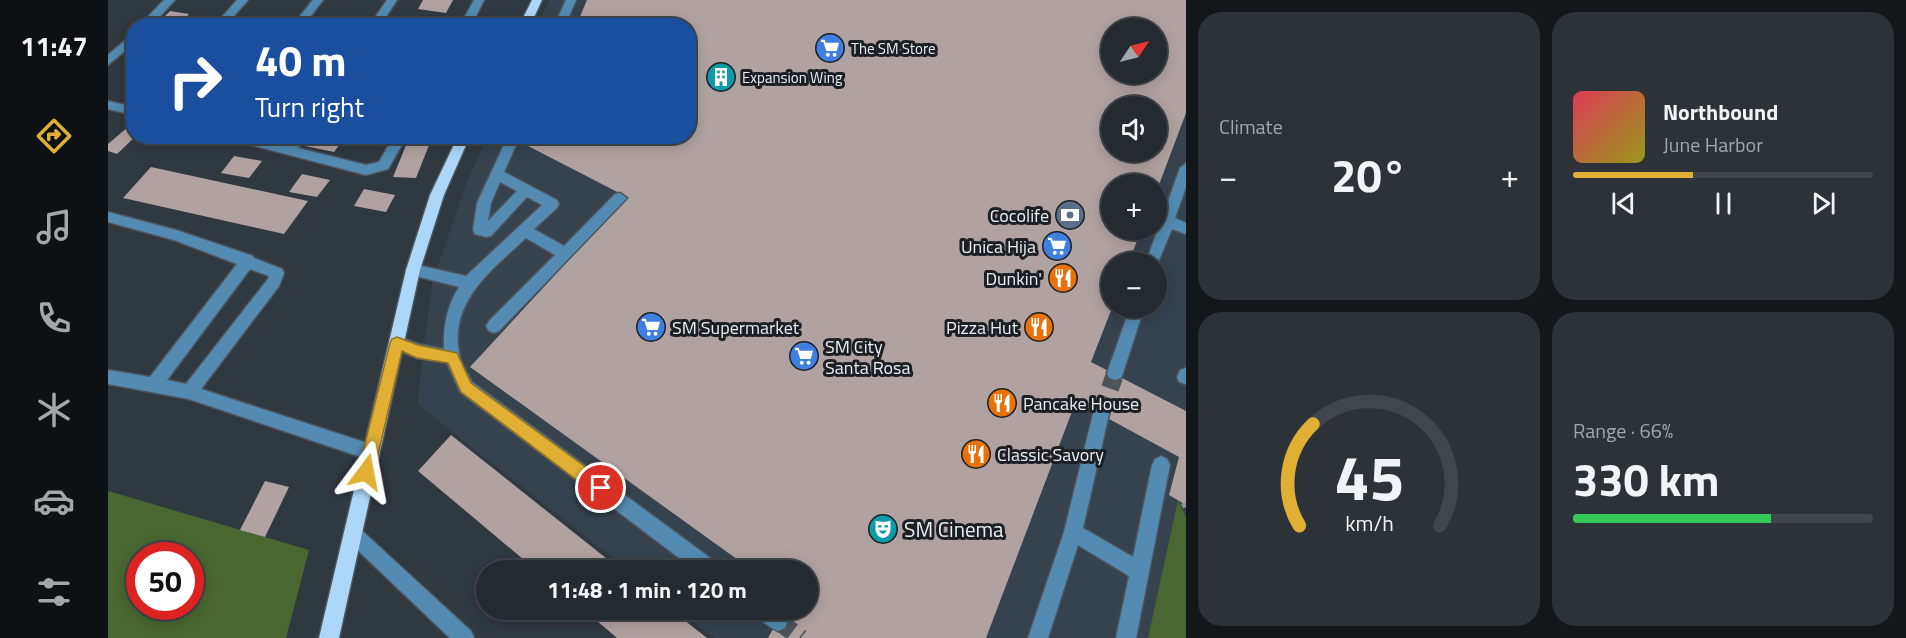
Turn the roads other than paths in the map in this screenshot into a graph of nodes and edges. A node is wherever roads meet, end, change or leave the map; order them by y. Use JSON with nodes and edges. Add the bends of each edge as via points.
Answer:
{"nodes":[{"id":1,"x":170,"y":0,"type":"edge"},
{"id":2,"x":243,"y":0,"type":"edge"},
{"id":3,"x":318,"y":0,"type":"edge"},
{"id":4,"x":392,"y":0,"type":"edge"},
{"id":5,"x":479,"y":0,"type":"edge"},
{"id":6,"x":537,"y":0,"type":"edge"},
{"id":7,"x":571,"y":0,"type":"edge"},
{"id":8,"x":152,"y":18,"type":"edge"},
{"id":9,"x":226,"y":18,"type":"edge"},
{"id":10,"x":303,"y":18,"type":"edge"},
{"id":11,"x":380,"y":18,"type":"edge"},
{"id":12,"x":469,"y":18,"type":"edge"},
{"id":13,"x":528,"y":18,"type":"edge"},
{"id":14,"x":563,"y":18,"type":"edge"},
{"id":15,"x":126,"y":44,"type":"edge"},
{"id":16,"x":108,"y":61,"type":"edge"},
{"id":17,"x":108,"y":105,"type":"edge"},
{"id":18,"x":126,"y":109,"type":"edge"},
{"id":19,"x":263,"y":144,"type":"edge"},
{"id":20,"x":295,"y":144,"type":"edge"},
{"id":21,"x":396,"y":144,"type":"edge"},
{"id":22,"x":460,"y":144,"type":"edge"},
{"id":23,"x":510,"y":144,"type":"edge"},
{"id":24,"x":290,"y":151,"type":"junction"},
{"id":25,"x":1186,"y":168,"type":"edge"},
{"id":26,"x":496,"y":174,"type":"junction"},
{"id":27,"x":525,"y":190,"type":"junction"},
{"id":28,"x":620,"y":198,"type":"dead end"},
{"id":29,"x":108,"y":217,"type":"edge"},
{"id":30,"x":1168,"y":221,"type":"junction"},
{"id":31,"x":1186,"y":229,"type":"edge"},
{"id":32,"x":524,"y":230,"type":"junction"},
{"id":33,"x":1157,"y":252,"type":"edge"},
{"id":34,"x":565,"y":254,"type":"junction"},
{"id":35,"x":248,"y":260,"type":"junction"},
{"id":36,"x":413,"y":270,"type":"junction"},
{"id":37,"x":469,"y":283,"type":"junction"},
{"id":38,"x":1134,"y":318,"type":"edge"},
{"id":39,"x":494,"y":326,"type":"dead end"},
{"id":40,"x":397,"y":343,"type":"junction"},
{"id":41,"x":452,"y":357,"type":"junction"},
{"id":42,"x":1115,"y":373,"type":"tunnel mouth"},
{"id":43,"x":108,"y":377,"type":"edge"},
{"id":44,"x":154,"y":385,"type":"junction"},
{"id":45,"x":189,"y":392,"type":"junction"},
{"id":46,"x":1101,"y":414,"type":"tunnel mouth"},
{"id":47,"x":370,"y":452,"type":"junction"},
{"id":48,"x":1161,"y":465,"type":"dead end"},
{"id":49,"x":1073,"y":532,"type":"junction"},
{"id":50,"x":353,"y":534,"type":"junction"},
{"id":51,"x":697,"y":560,"type":"edge"},
{"id":52,"x":1141,"y":572,"type":"junction"},
{"id":53,"x":329,"y":638,"type":"edge"},
{"id":54,"x":464,"y":638,"type":"edge"},
{"id":55,"x":1038,"y":638,"type":"edge"},
{"id":56,"x":1126,"y":638,"type":"edge"}],
"edges":[{"from":1,"to":8,"type":"street"},
{"from":2,"to":9,"type":"street"},
{"from":3,"to":10,"type":"street"},
{"from":4,"to":11,"type":"street"},
{"from":5,"to":12,"type":"street"},
{"from":6,"to":13,"type":"main road"},
{"from":7,"to":14,"type":"street"},
{"from":15,"to":16,"type":"street"},
{"from":17,"to":18,"type":"street"},
{"from":19,"to":24,"type":"street"},
{"from":20,"to":24,"type":"street"},
{"from":21,"to":24,"type":"street","via":[[384,166],[376,170]]},
{"from":22,"to":36,"type":"main road","via":[[437,195]]},
{"from":23,"to":26,"type":"street"},
{"from":25,"to":30,"type":"street"},
{"from":26,"to":27,"type":"street"},
{"from":26,"to":27,"type":"street","via":[[484,203],[480,230],[486,232]]},
{"from":27,"to":32,"type":"street","via":[[552,204]]},
{"from":28,"to":34,"type":"street"},
{"from":29,"to":35,"type":"street"},
{"from":30,"to":31,"type":"street"},
{"from":30,"to":33,"type":"street"},
{"from":32,"to":34,"type":"street"},
{"from":32,"to":37,"type":"street"},
{"from":34,"to":39,"type":"street"},
{"from":35,"to":44,"type":"street"},
{"from":35,"to":45,"type":"street","via":[[277,273],[274,282]]},
{"from":36,"to":37,"type":"street"},
{"from":36,"to":40,"type":"main road"},
{"from":37,"to":41,"type":"street","via":[[457,303],[451,326]]},
{"from":38,"to":42,"type":"street"},
{"from":40,"to":41,"type":"street"},
{"from":40,"to":47,"type":"main road"},
{"from":41,"to":51,"type":"street","via":[[466,387]]},
{"from":43,"to":44,"type":"street"},
{"from":44,"to":45,"type":"street"},
{"from":45,"to":47,"type":"street"},
{"from":46,"to":49,"type":"street"},
{"from":47,"to":50,"type":"main road"},
{"from":48,"to":52,"type":"street"},
{"from":49,"to":52,"type":"street"},
{"from":49,"to":55,"type":"street"},
{"from":50,"to":53,"type":"main road"},
{"from":50,"to":54,"type":"street"},
{"from":52,"to":56,"type":"street"}]}
